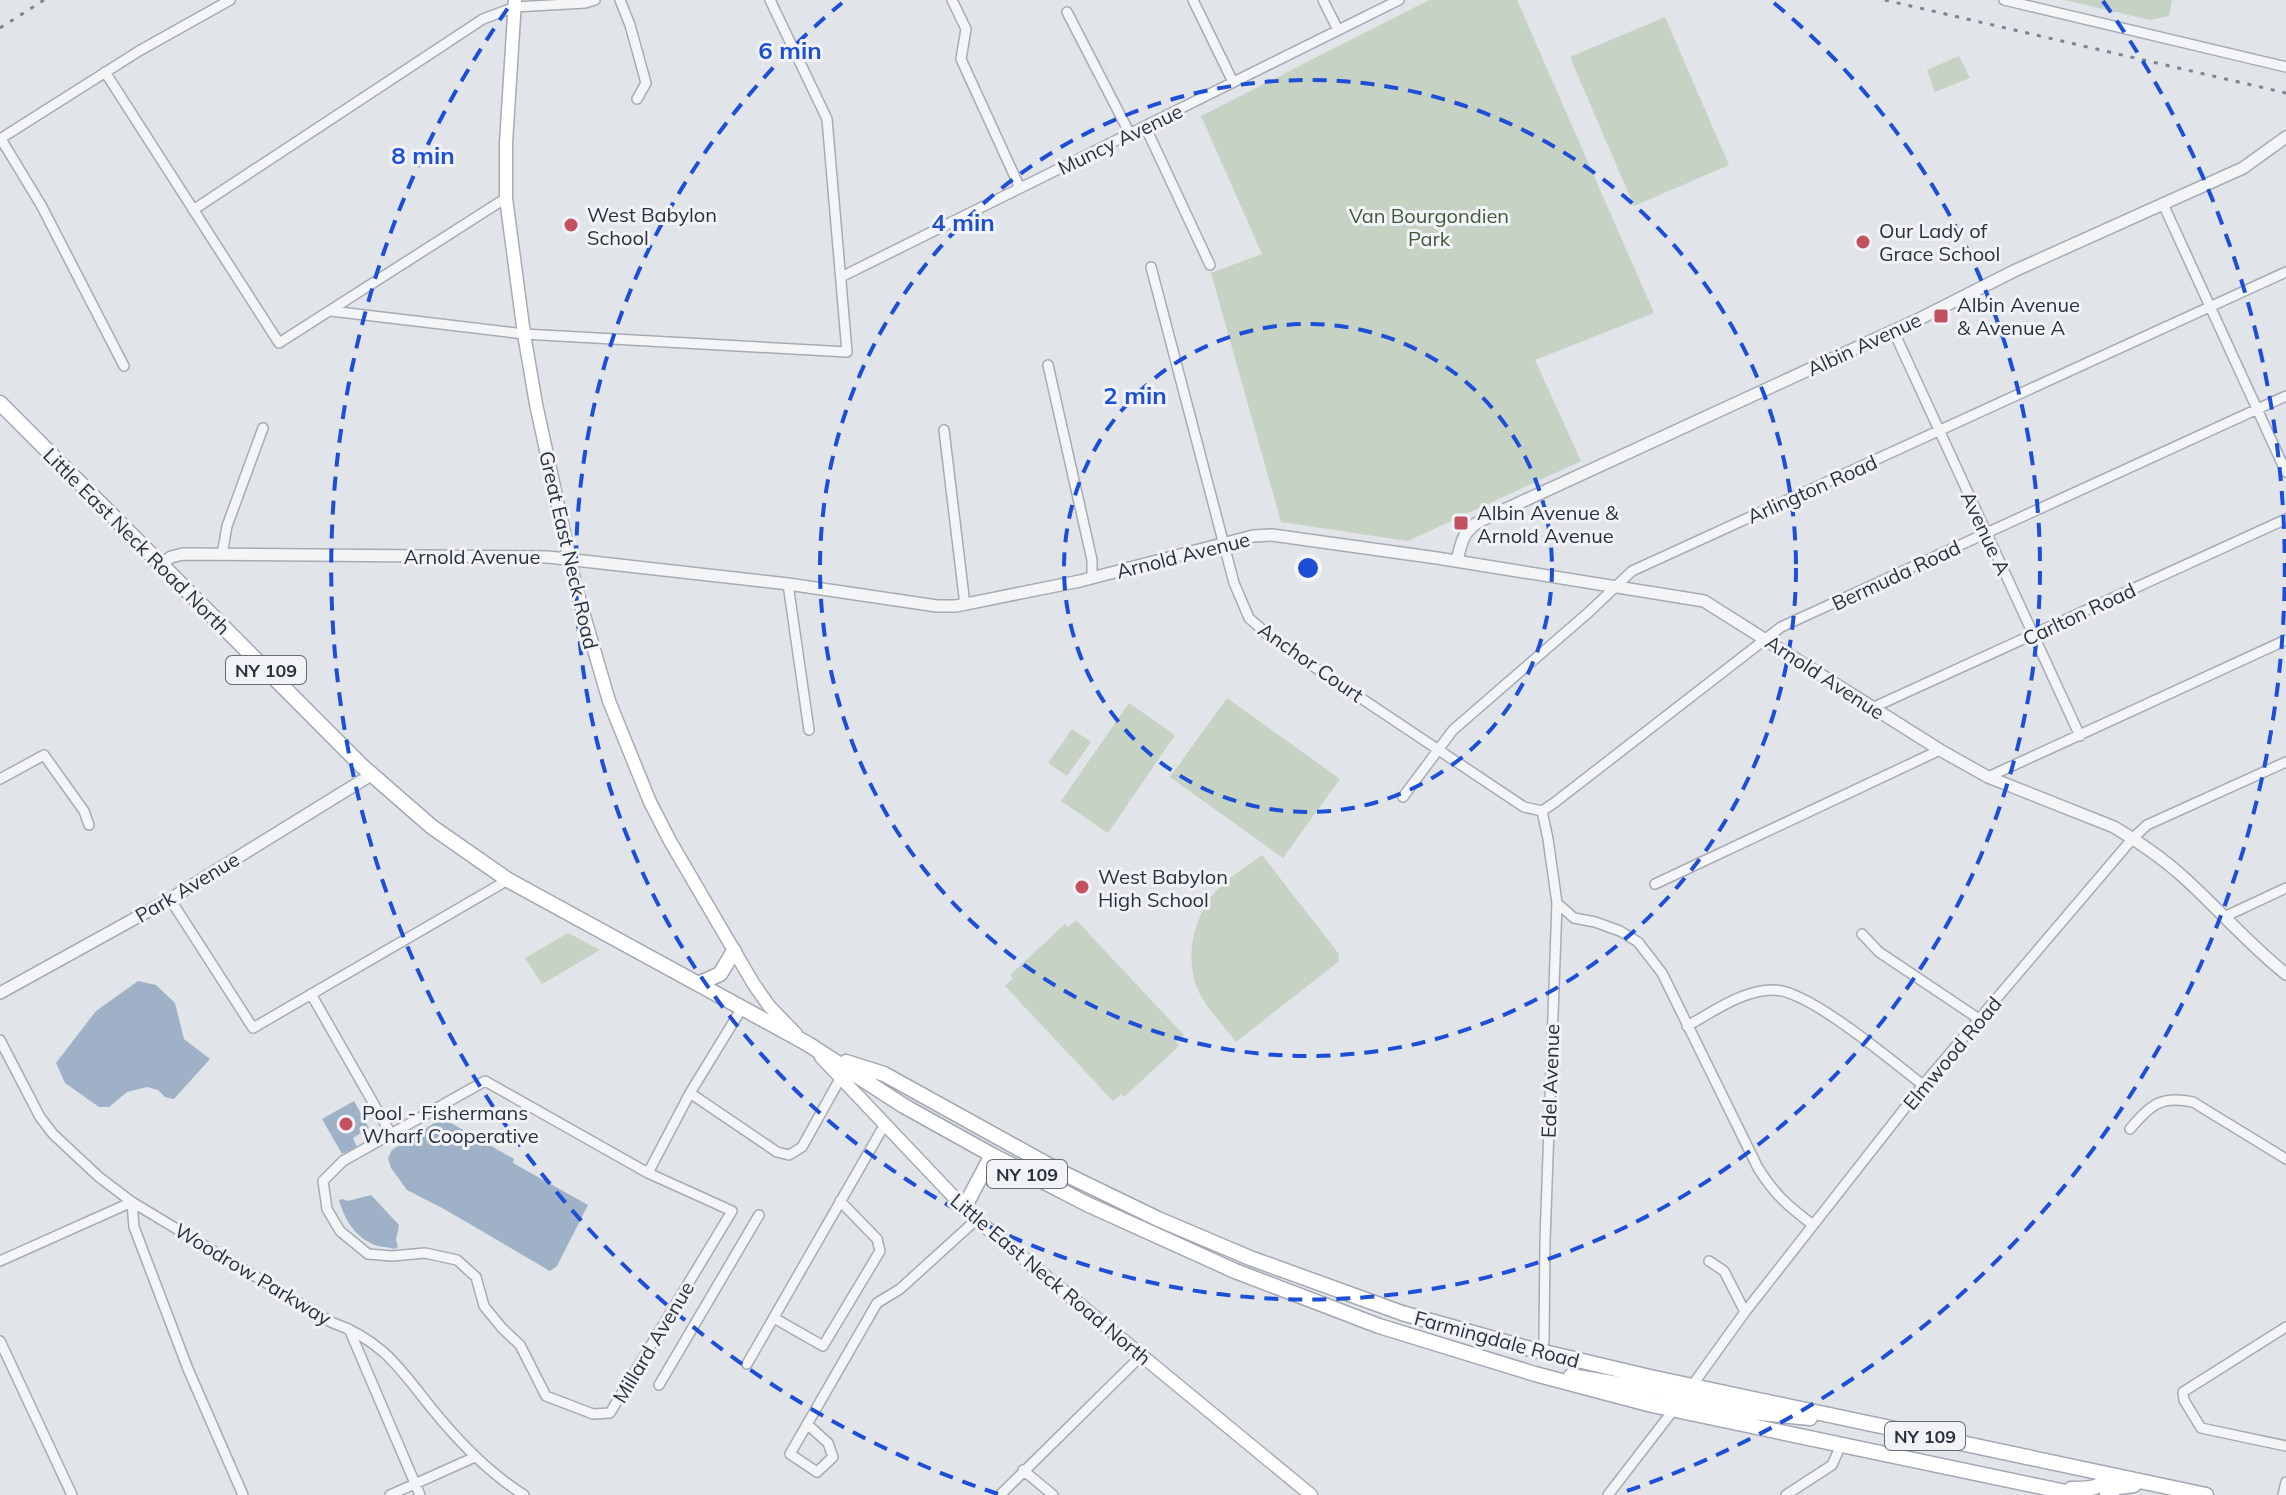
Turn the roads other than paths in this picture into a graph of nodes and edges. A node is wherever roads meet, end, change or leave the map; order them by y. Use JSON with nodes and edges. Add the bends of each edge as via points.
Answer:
{"nodes":[{"id":1,"x":230,"y":0,"type":"edge"},
{"id":2,"x":595,"y":0,"type":"edge"},
{"id":3,"x":620,"y":0,"type":"edge"},
{"id":4,"x":770,"y":0,"type":"edge"},
{"id":5,"x":952,"y":0,"type":"edge"},
{"id":6,"x":1193,"y":0,"type":"edge"},
{"id":7,"x":1323,"y":0,"type":"edge"},
{"id":8,"x":1399,"y":0,"type":"edge"},
{"id":9,"x":2004,"y":0,"type":"edge"},
{"id":10,"x":515,"y":3,"type":"edge"},
{"id":11,"x":1067,"y":12,"type":"dead end"},
{"id":12,"x":1338,"y":30,"type":"junction"},
{"id":13,"x":2286,"y":67,"type":"edge"},
{"id":14,"x":105,"y":72,"type":"junction"},
{"id":15,"x":1233,"y":82,"type":"junction"},
{"id":16,"x":637,"y":99,"type":"dead end"},
{"id":17,"x":1145,"y":126,"type":"junction"},
{"id":18,"x":1130,"y":134,"type":"junction"},
{"id":19,"x":2286,"y":137,"type":"edge"},
{"id":20,"x":0,"y":139,"type":"edge"},
{"id":21,"x":1020,"y":188,"type":"junction"},
{"id":22,"x":506,"y":198,"type":"junction"},
{"id":23,"x":2163,"y":204,"type":"junction"},
{"id":24,"x":193,"y":210,"type":"junction"},
{"id":25,"x":1210,"y":265,"type":"dead end"},
{"id":26,"x":1151,"y":267,"type":"dead end"},
{"id":27,"x":2286,"y":272,"type":"edge"},
{"id":28,"x":841,"y":277,"type":"junction"},
{"id":29,"x":2210,"y":307,"type":"junction"},
{"id":30,"x":331,"y":311,"type":"junction"},
{"id":31,"x":1893,"y":330,"type":"junction"},
{"id":32,"x":524,"y":334,"type":"junction"},
{"id":33,"x":1048,"y":365,"type":"dead end"},
{"id":34,"x":124,"y":366,"type":"dead end"},
{"id":35,"x":2286,"y":396,"type":"edge"},
{"id":36,"x":2,"y":409,"type":"edge"},
{"id":37,"x":2257,"y":409,"type":"junction"},
{"id":38,"x":263,"y":428,"type":"dead end"},
{"id":39,"x":944,"y":430,"type":"dead end"},
{"id":40,"x":1940,"y":432,"type":"junction"},
{"id":41,"x":2286,"y":472,"type":"edge"},
{"id":42,"x":2286,"y":519,"type":"edge"},
{"id":43,"x":1986,"y":534,"type":"junction"},
{"id":44,"x":1223,"y":543,"type":"junction"},
{"id":45,"x":222,"y":555,"type":"junction"},
{"id":46,"x":569,"y":559,"type":"junction"},
{"id":47,"x":1457,"y":561,"type":"junction"},
{"id":48,"x":161,"y":564,"type":"junction"},
{"id":49,"x":1092,"y":578,"type":"junction"},
{"id":50,"x":788,"y":584,"type":"junction"},
{"id":51,"x":1614,"y":586,"type":"junction"},
{"id":52,"x":965,"y":605,"type":"junction"},
{"id":53,"x":2033,"y":635,"type":"junction"},
{"id":54,"x":1764,"y":639,"type":"junction"},
{"id":55,"x":2286,"y":640,"type":"edge"},
{"id":56,"x":1872,"y":708,"type":"junction"},
{"id":57,"x":809,"y":730,"type":"dead end"},
{"id":58,"x":2080,"y":736,"type":"junction"},
{"id":59,"x":1437,"y":750,"type":"junction"},
{"id":60,"x":1940,"y":750,"type":"junction"},
{"id":61,"x":2286,"y":762,"type":"edge"},
{"id":62,"x":371,"y":775,"type":"junction"},
{"id":63,"x":1988,"y":777,"type":"junction"},
{"id":64,"x":0,"y":779,"type":"edge"},
{"id":65,"x":1403,"y":797,"type":"dead end"},
{"id":66,"x":1542,"y":811,"type":"junction"},
{"id":67,"x":89,"y":825,"type":"dead end"},
{"id":68,"x":2133,"y":838,"type":"junction"},
{"id":69,"x":508,"y":880,"type":"junction"},
{"id":70,"x":1655,"y":884,"type":"dead end"},
{"id":71,"x":2286,"y":888,"type":"edge"},
{"id":72,"x":170,"y":899,"type":"junction"},
{"id":73,"x":1557,"y":903,"type":"junction"},
{"id":74,"x":2224,"y":917,"type":"junction"},
{"id":75,"x":1862,"y":934,"type":"dead end"},
{"id":76,"x":734,"y":951,"type":"junction"},
{"id":77,"x":2286,"y":974,"type":"edge"},
{"id":78,"x":698,"y":984,"type":"junction"},
{"id":79,"x":0,"y":993,"type":"edge"},
{"id":80,"x":311,"y":994,"type":"junction"},
{"id":81,"x":742,"y":1008,"type":"junction"},
{"id":82,"x":1979,"y":1019,"type":"junction"},
{"id":83,"x":1687,"y":1026,"type":"junction"},
{"id":84,"x":0,"y":1040,"type":"edge"},
{"id":85,"x":808,"y":1044,"type":"junction"},
{"id":86,"x":830,"y":1057,"type":"junction"},
{"id":87,"x":841,"y":1077,"type":"junction"},
{"id":88,"x":1923,"y":1085,"type":"junction"},
{"id":89,"x":690,"y":1093,"type":"junction"},
{"id":90,"x":885,"y":1124,"type":"junction"},
{"id":91,"x":2130,"y":1129,"type":"dead end"},
{"id":92,"x":391,"y":1134,"type":"junction"},
{"id":93,"x":992,"y":1155,"type":"junction"},
{"id":94,"x":2286,"y":1159,"type":"edge"},
{"id":95,"x":648,"y":1173,"type":"junction"},
{"id":96,"x":840,"y":1201,"type":"junction"},
{"id":97,"x":132,"y":1202,"type":"junction"},
{"id":98,"x":964,"y":1208,"type":"junction"},
{"id":99,"x":759,"y":1215,"type":"dead end"},
{"id":100,"x":976,"y":1220,"type":"junction"},
{"id":101,"x":1813,"y":1225,"type":"junction"},
{"id":102,"x":0,"y":1261,"type":"edge"},
{"id":103,"x":1709,"y":1261,"type":"dead end"},
{"id":104,"x":1745,"y":1312,"type":"junction"},
{"id":105,"x":774,"y":1318,"type":"junction"},
{"id":106,"x":2286,"y":1327,"type":"edge"},
{"id":107,"x":349,"y":1329,"type":"junction"},
{"id":108,"x":0,"y":1341,"type":"edge"},
{"id":109,"x":1542,"y":1352,"type":"junction"},
{"id":110,"x":1141,"y":1356,"type":"junction"},
{"id":111,"x":747,"y":1364,"type":"dead end"},
{"id":112,"x":659,"y":1385,"type":"dead end"},
{"id":113,"x":1683,"y":1398,"type":"junction"},
{"id":114,"x":807,"y":1424,"type":"junction"},
{"id":115,"x":1841,"y":1445,"type":"junction"},
{"id":116,"x":2286,"y":1446,"type":"edge"},
{"id":117,"x":475,"y":1457,"type":"junction"},
{"id":118,"x":1023,"y":1470,"type":"junction"},
{"id":119,"x":2109,"y":1475,"type":"junction"},
{"id":120,"x":2286,"y":1482,"type":"edge"},
{"id":121,"x":415,"y":1484,"type":"junction"},
{"id":122,"x":2159,"y":1485,"type":"junction"},
{"id":123,"x":2055,"y":1490,"type":"junction"},
{"id":124,"x":72,"y":1495,"type":"edge"},
{"id":125,"x":243,"y":1495,"type":"edge"},
{"id":126,"x":390,"y":1495,"type":"edge"},
{"id":127,"x":420,"y":1495,"type":"edge"},
{"id":128,"x":524,"y":1495,"type":"edge"},
{"id":129,"x":1000,"y":1495,"type":"edge"},
{"id":130,"x":1053,"y":1495,"type":"edge"},
{"id":131,"x":1311,"y":1495,"type":"edge"},
{"id":132,"x":1608,"y":1495,"type":"edge"},
{"id":133,"x":1786,"y":1495,"type":"edge"},
{"id":134,"x":2080,"y":1495,"type":"edge"},
{"id":135,"x":2107,"y":1495,"type":"edge"},
{"id":136,"x":2206,"y":1495,"type":"edge"},
{"id":137,"x":2283,"y":1495,"type":"edge"}],
"edges":[{"from":1,"to":14,"type":"street"},
{"from":2,"to":10,"type":"street"},
{"from":3,"to":16,"type":"street","via":[[646,83]]},
{"from":4,"to":28,"type":"street","via":[[827,119]]},
{"from":5,"to":21,"type":"street","via":[[966,29],[961,59]]},
{"from":6,"to":15,"type":"street"},
{"from":7,"to":12,"type":"street"},
{"from":8,"to":12,"type":"street","name":"Muncy Avenue"},
{"from":9,"to":13,"type":"street"},
{"from":10,"to":22,"type":"main road","name":"Great East Neck Road"},
{"from":10,"to":24,"type":"street"},
{"from":11,"to":18,"type":"street"},
{"from":12,"to":15,"type":"street","name":"Muncy Avenue"},
{"from":14,"to":20,"type":"street"},
{"from":14,"to":24,"type":"street"},
{"from":15,"to":17,"type":"street","name":"Muncy Avenue"},
{"from":17,"to":18,"type":"street","name":"Muncy Avenue"},
{"from":17,"to":25,"type":"street"},
{"from":18,"to":21,"type":"street","name":"Muncy Avenue"},
{"from":19,"to":23,"type":"street","name":"Albin Avenue","via":[[2243,168]]},
{"from":20,"to":34,"type":"street","via":[[41,205]]},
{"from":21,"to":28,"type":"street","name":"Muncy Avenue"},
{"from":22,"to":30,"type":"street"},
{"from":22,"to":32,"type":"main road","name":"Great East Neck Road"},
{"from":23,"to":29,"type":"street"},
{"from":23,"to":31,"type":"street","name":"Albin Avenue"},
{"from":24,"to":30,"type":"street","via":[[279,343]]},
{"from":26,"to":44,"type":"street","name":"Anchor Court"},
{"from":27,"to":29,"type":"street","name":"Arlington Road"},
{"from":28,"to":32,"type":"street","via":[[847,352]]},
{"from":29,"to":37,"type":"street"},
{"from":29,"to":40,"type":"street","name":"Arlington Road"},
{"from":30,"to":32,"type":"street"},
{"from":31,"to":40,"type":"street","name":"Avenue A"},
{"from":31,"to":47,"type":"street","name":"Albin Avenue","via":[[1472,525]]},
{"from":32,"to":46,"type":"main road","name":"Great East Neck Road"},
{"from":33,"to":49,"type":"street"},
{"from":35,"to":37,"type":"street","name":"Bermuda Road"},
{"from":36,"to":48,"type":"main road","name":"Little East Neck Road North","number":"NY 109"},
{"from":37,"to":41,"type":"street"},
{"from":37,"to":43,"type":"street","name":"Bermuda Road"},
{"from":38,"to":45,"type":"street","via":[[227,526]]},
{"from":39,"to":52,"type":"street"},
{"from":40,"to":43,"type":"street","name":"Avenue A"},
{"from":40,"to":51,"type":"street","name":"Arlington Road","via":[[1632,571]]},
{"from":42,"to":53,"type":"street","name":"Carlton Road"},
{"from":43,"to":53,"type":"street","name":"Avenue A"},
{"from":43,"to":54,"type":"street","name":"Bermuda Road"},
{"from":44,"to":47,"type":"street","name":"Arnold Avenue","via":[[1279,535]]},
{"from":44,"to":49,"type":"street","name":"Arnold Avenue"},
{"from":44,"to":59,"type":"street","name":"Anchor Court","via":[[1249,618]]},
{"from":45,"to":46,"type":"street","name":"Arnold Avenue"},
{"from":45,"to":48,"type":"street","name":"Arnold Avenue","via":[[178,555]]},
{"from":46,"to":50,"type":"street","name":"Arnold Avenue"},
{"from":46,"to":76,"type":"main road","name":"Great East Neck Road","via":[[599,672],[631,759],[670,841]]},
{"from":47,"to":51,"type":"street","name":"Arnold Avenue"},
{"from":48,"to":62,"type":"main road","name":"Little East Neck Road North","number":"NY 109"},
{"from":49,"to":52,"type":"street","name":"Arnold Avenue"},
{"from":50,"to":52,"type":"street","name":"Arnold Avenue","via":[[937,606]]},
{"from":50,"to":57,"type":"street"},
{"from":51,"to":54,"type":"street","name":"Arnold Avenue","via":[[1704,601]]},
{"from":51,"to":59,"type":"street","name":"Arlington Road"},
{"from":53,"to":56,"type":"street","name":"Carlton Road"},
{"from":53,"to":58,"type":"street","name":"Avenue A"},
{"from":54,"to":56,"type":"street","name":"Arnold Avenue"},
{"from":54,"to":66,"type":"street","name":"Bermuda Road"},
{"from":55,"to":58,"type":"street"},
{"from":56,"to":60,"type":"street","name":"Arnold Avenue"},
{"from":58,"to":63,"type":"street"},
{"from":59,"to":65,"type":"street","name":"Arlington Road"},
{"from":59,"to":66,"type":"street","name":"Anchor Court","via":[[1524,807]]},
{"from":60,"to":63,"type":"street","name":"Arnold Avenue"},
{"from":60,"to":70,"type":"street"},
{"from":61,"to":68,"type":"street","name":"Elmwood Road","via":[[2147,825]]},
{"from":62,"to":69,"type":"main road","name":"Little East Neck Road North","number":"NY 109","via":[[432,827]]},
{"from":62,"to":72,"type":"street","name":"Park Avenue"},
{"from":63,"to":68,"type":"street","name":"Arnold Avenue"},
{"from":64,"to":67,"type":"street","via":[[44,755]]},
{"from":66,"to":73,"type":"street","name":"Edel Avenue"},
{"from":68,"to":74,"type":"street","name":"Arnold Avenue"},
{"from":68,"to":82,"type":"street","name":"Elmwood Road"},
{"from":69,"to":78,"type":"main road","name":"Little East Neck Road North","number":"NY 109"},
{"from":69,"to":80,"type":"street"},
{"from":71,"to":74,"type":"street"},
{"from":72,"to":79,"type":"street","name":"Park Avenue"},
{"from":72,"to":80,"type":"street","via":[[253,1028]]},
{"from":73,"to":83,"type":"street","via":[[1574,918],[1638,942],[1662,973]]},
{"from":73,"to":109,"type":"street","name":"Edel Avenue"},
{"from":74,"to":77,"type":"street","name":"Arnold Avenue"},
{"from":75,"to":82,"type":"street","via":[[1879,952]]},
{"from":76,"to":78,"type":"main road","via":[[720,974]]},
{"from":76,"to":85,"type":"main road","name":"Great East Neck Road","via":[[763,999]]},
{"from":78,"to":81,"type":"main road","name":"Little East Neck Road North","number":"NY 109"},
{"from":80,"to":92,"type":"street"},
{"from":81,"to":85,"type":"main road","number":"NY 109"},
{"from":81,"to":89,"type":"street"},
{"from":82,"to":88,"type":"street","name":"Elmwood Road"},
{"from":83,"to":88,"type":"street","via":[[1751,994],[1789,992],[1810,1001]]},
{"from":83,"to":101,"type":"street","via":[[1758,1168],[1772,1190]]},
{"from":84,"to":97,"type":"street","name":"Woodrow Parkway","via":[[53,1134]]},
{"from":85,"to":86,"type":"main road","name":"Farmingdale Road","number":"NY 109"},
{"from":85,"to":87,"type":"main road","name":"Little East Neck Road North"},
{"from":86,"to":93,"type":"main road","name":"Farmingdale Road","number":"NY 109"},
{"from":86,"to":109,"type":"main road","name":"Farmingdale Road","number":"NY 109","via":[[884,1074],[1080,1182],[1217,1244],[1372,1303]]},
{"from":87,"to":89,"type":"street","via":[[802,1147],[789,1155]]},
{"from":87,"to":90,"type":"main road","name":"Little East Neck Road North"},
{"from":88,"to":101,"type":"street","name":"Elmwood Road"},
{"from":89,"to":95,"type":"street"},
{"from":90,"to":96,"type":"street"},
{"from":90,"to":98,"type":"main road","name":"Little East Neck Road North"},
{"from":91,"to":94,"type":"street","via":[[2160,1101],[2184,1100]]},
{"from":92,"to":95,"type":"street","name":"Millard Avenue","via":[[485,1081]]},
{"from":92,"to":95,"type":"street","name":"Millard Avenue","via":[[343,1161],[323,1181],[327,1209],[340,1231],[368,1254],[425,1253],[457,1260],[476,1277],[484,1306],[520,1345],[546,1396],[593,1414],[610,1413],[732,1211]]},
{"from":93,"to":98,"type":"main road"},
{"from":93,"to":113,"type":"main road","name":"Farmingdale Road","number":"NY 109","via":[[1148,1233],[1379,1326],[1535,1374]]},
{"from":96,"to":105,"type":"street"},
{"from":96,"to":105,"type":"street","via":[[877,1239],[880,1251],[823,1346]]},
{"from":97,"to":102,"type":"street"},
{"from":97,"to":107,"type":"street","name":"Woodrow Parkway"},
{"from":97,"to":125,"type":"street","via":[[134,1227]]},
{"from":98,"to":100,"type":"main road","name":"Little East Neck Road North"},
{"from":99,"to":112,"type":"street"},
{"from":100,"to":110,"type":"main road","name":"Little East Neck Road North"},
{"from":100,"to":114,"type":"street","via":[[900,1289],[877,1303]]},
{"from":101,"to":104,"type":"street","name":"Elmwood Road"},
{"from":103,"to":104,"type":"street","via":[[1724,1271]]},
{"from":104,"to":113,"type":"street","name":"Elmwood Road"},
{"from":105,"to":111,"type":"street"},
{"from":106,"to":116,"type":"street","via":[[2183,1392],[2201,1428]]},
{"from":107,"to":117,"type":"street","name":"Woodrow Parkway","via":[[391,1358]]},
{"from":107,"to":121,"type":"street"},
{"from":108,"to":124,"type":"street"},
{"from":109,"to":113,"type":"main road","name":"Farmingdale Road","number":"NY 109"},
{"from":110,"to":118,"type":"street"},
{"from":110,"to":131,"type":"main road","name":"Little East Neck Road North"},
{"from":113,"to":115,"type":"main road","name":"Farmingdale Road","number":"NY 109"},
{"from":113,"to":119,"type":"main road","number":"NY 109","via":[[1780,1417],[1842,1418]]},
{"from":113,"to":132,"type":"street","name":"Elmwood Road"},
{"from":114,"to":114,"type":"street","via":[[790,1454],[817,1472],[833,1457],[828,1443]]},
{"from":115,"to":123,"type":"main road","name":"Farmingdale Road","number":"NY 109"},
{"from":115,"to":133,"type":"street","via":[[1832,1465]]},
{"from":117,"to":121,"type":"street"},
{"from":117,"to":128,"type":"street","name":"Woodrow Parkway"},
{"from":118,"to":129,"type":"street"},
{"from":118,"to":130,"type":"street"},
{"from":119,"to":122,"type":"main road","number":"NY 109"},
{"from":119,"to":123,"type":"main road","via":[[2094,1488]]},
{"from":120,"to":137,"type":"street"},
{"from":121,"to":126,"type":"street"},
{"from":121,"to":127,"type":"street"},
{"from":122,"to":135,"type":"main road","via":[[2122,1485]]},
{"from":122,"to":136,"type":"main road","number":"NY 109"},
{"from":123,"to":134,"type":"main road","name":"Farmingdale Road","number":"NY 109"}]}
